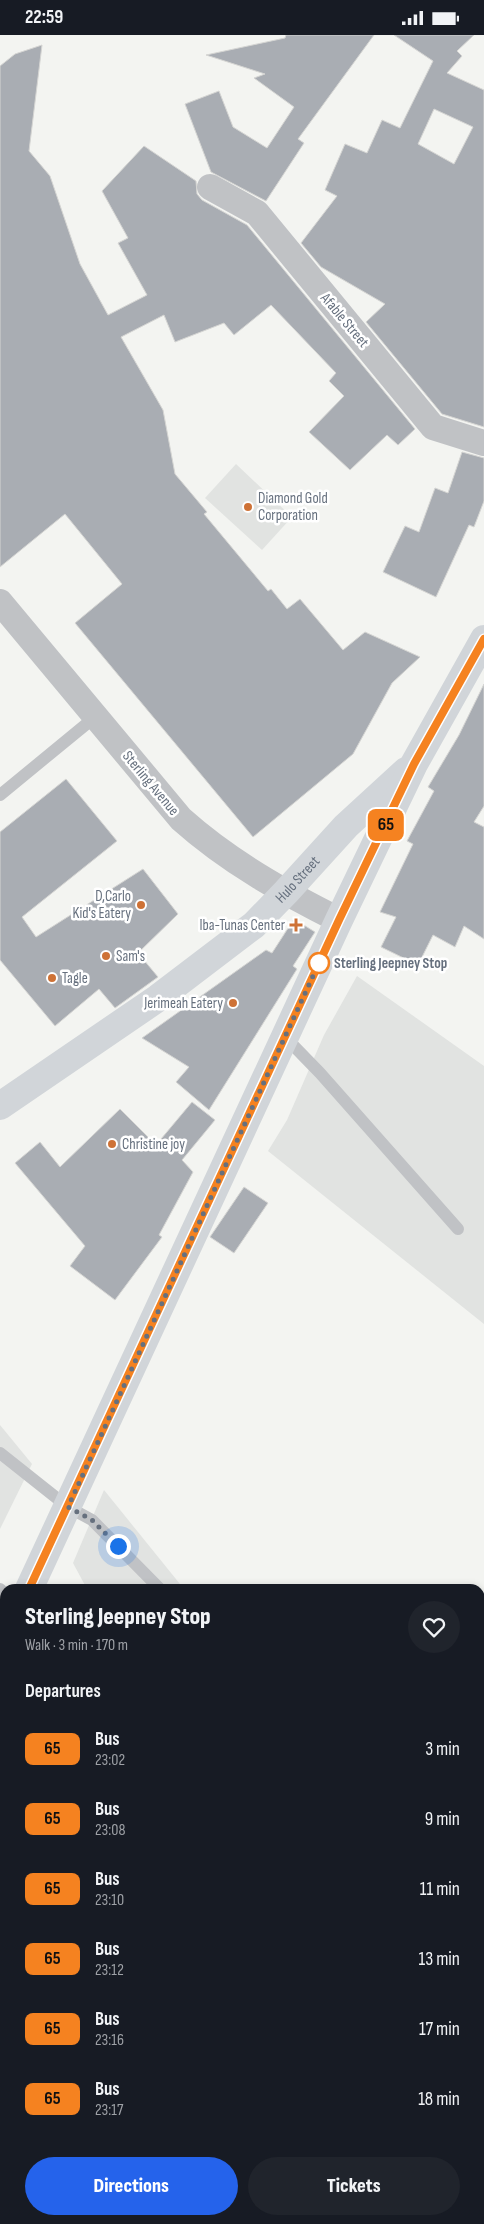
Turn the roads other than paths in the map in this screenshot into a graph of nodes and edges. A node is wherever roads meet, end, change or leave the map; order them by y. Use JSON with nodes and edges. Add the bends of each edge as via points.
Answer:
{"nodes":[{"id":1,"x":210,"y":187,"type":"dead end"},
{"id":2,"x":484,"y":443,"type":"edge"},
{"id":3,"x":0,"y":602,"type":"edge"},
{"id":4,"x":484,"y":639,"type":"edge"},
{"id":5,"x":95,"y":717,"type":"junction"},
{"id":6,"x":414,"y":764,"type":"junction"},
{"id":7,"x":0,"y":795,"type":"edge"},
{"id":8,"x":286,"y":892,"type":"junction"},
{"id":9,"x":339,"y":920,"type":"junction"},
{"id":10,"x":285,"y":1037,"type":"junction"},
{"id":11,"x":0,"y":1105,"type":"edge"},
{"id":12,"x":458,"y":1229,"type":"dead end"},
{"id":13,"x":0,"y":1453,"type":"edge"},
{"id":14,"x":68,"y":1507,"type":"junction"},
{"id":15,"x":31,"y":1584,"type":"edge"},
{"id":16,"x":155,"y":1584,"type":"edge"}],
"edges":[{"from":1,"to":2,"type":"street","name":"Afable Street","via":[[257,213],[433,427]]},
{"from":3,"to":5,"type":"street","name":"Sterling Avenue"},
{"from":4,"to":6,"type":"main road"},
{"from":5,"to":7,"type":"lane"},
{"from":5,"to":8,"type":"street","name":"Sterling Avenue","via":[[181,819],[236,863]]},
{"from":6,"to":8,"type":"main road","name":"Hulo Street","via":[[346,826]]},
{"from":6,"to":9,"type":"main road"},
{"from":8,"to":9,"type":"street","name":"Sterling Avenue"},
{"from":8,"to":11,"type":"main road","name":"Hulo Street","via":[[254,925],[210,960]]},
{"from":9,"to":10,"type":"main road"},
{"from":10,"to":12,"type":"lane"},
{"from":10,"to":14,"type":"main road"},
{"from":13,"to":14,"type":"lane"},
{"from":14,"to":15,"type":"main road"},
{"from":14,"to":16,"type":"lane","via":[[92,1520]]}]}
